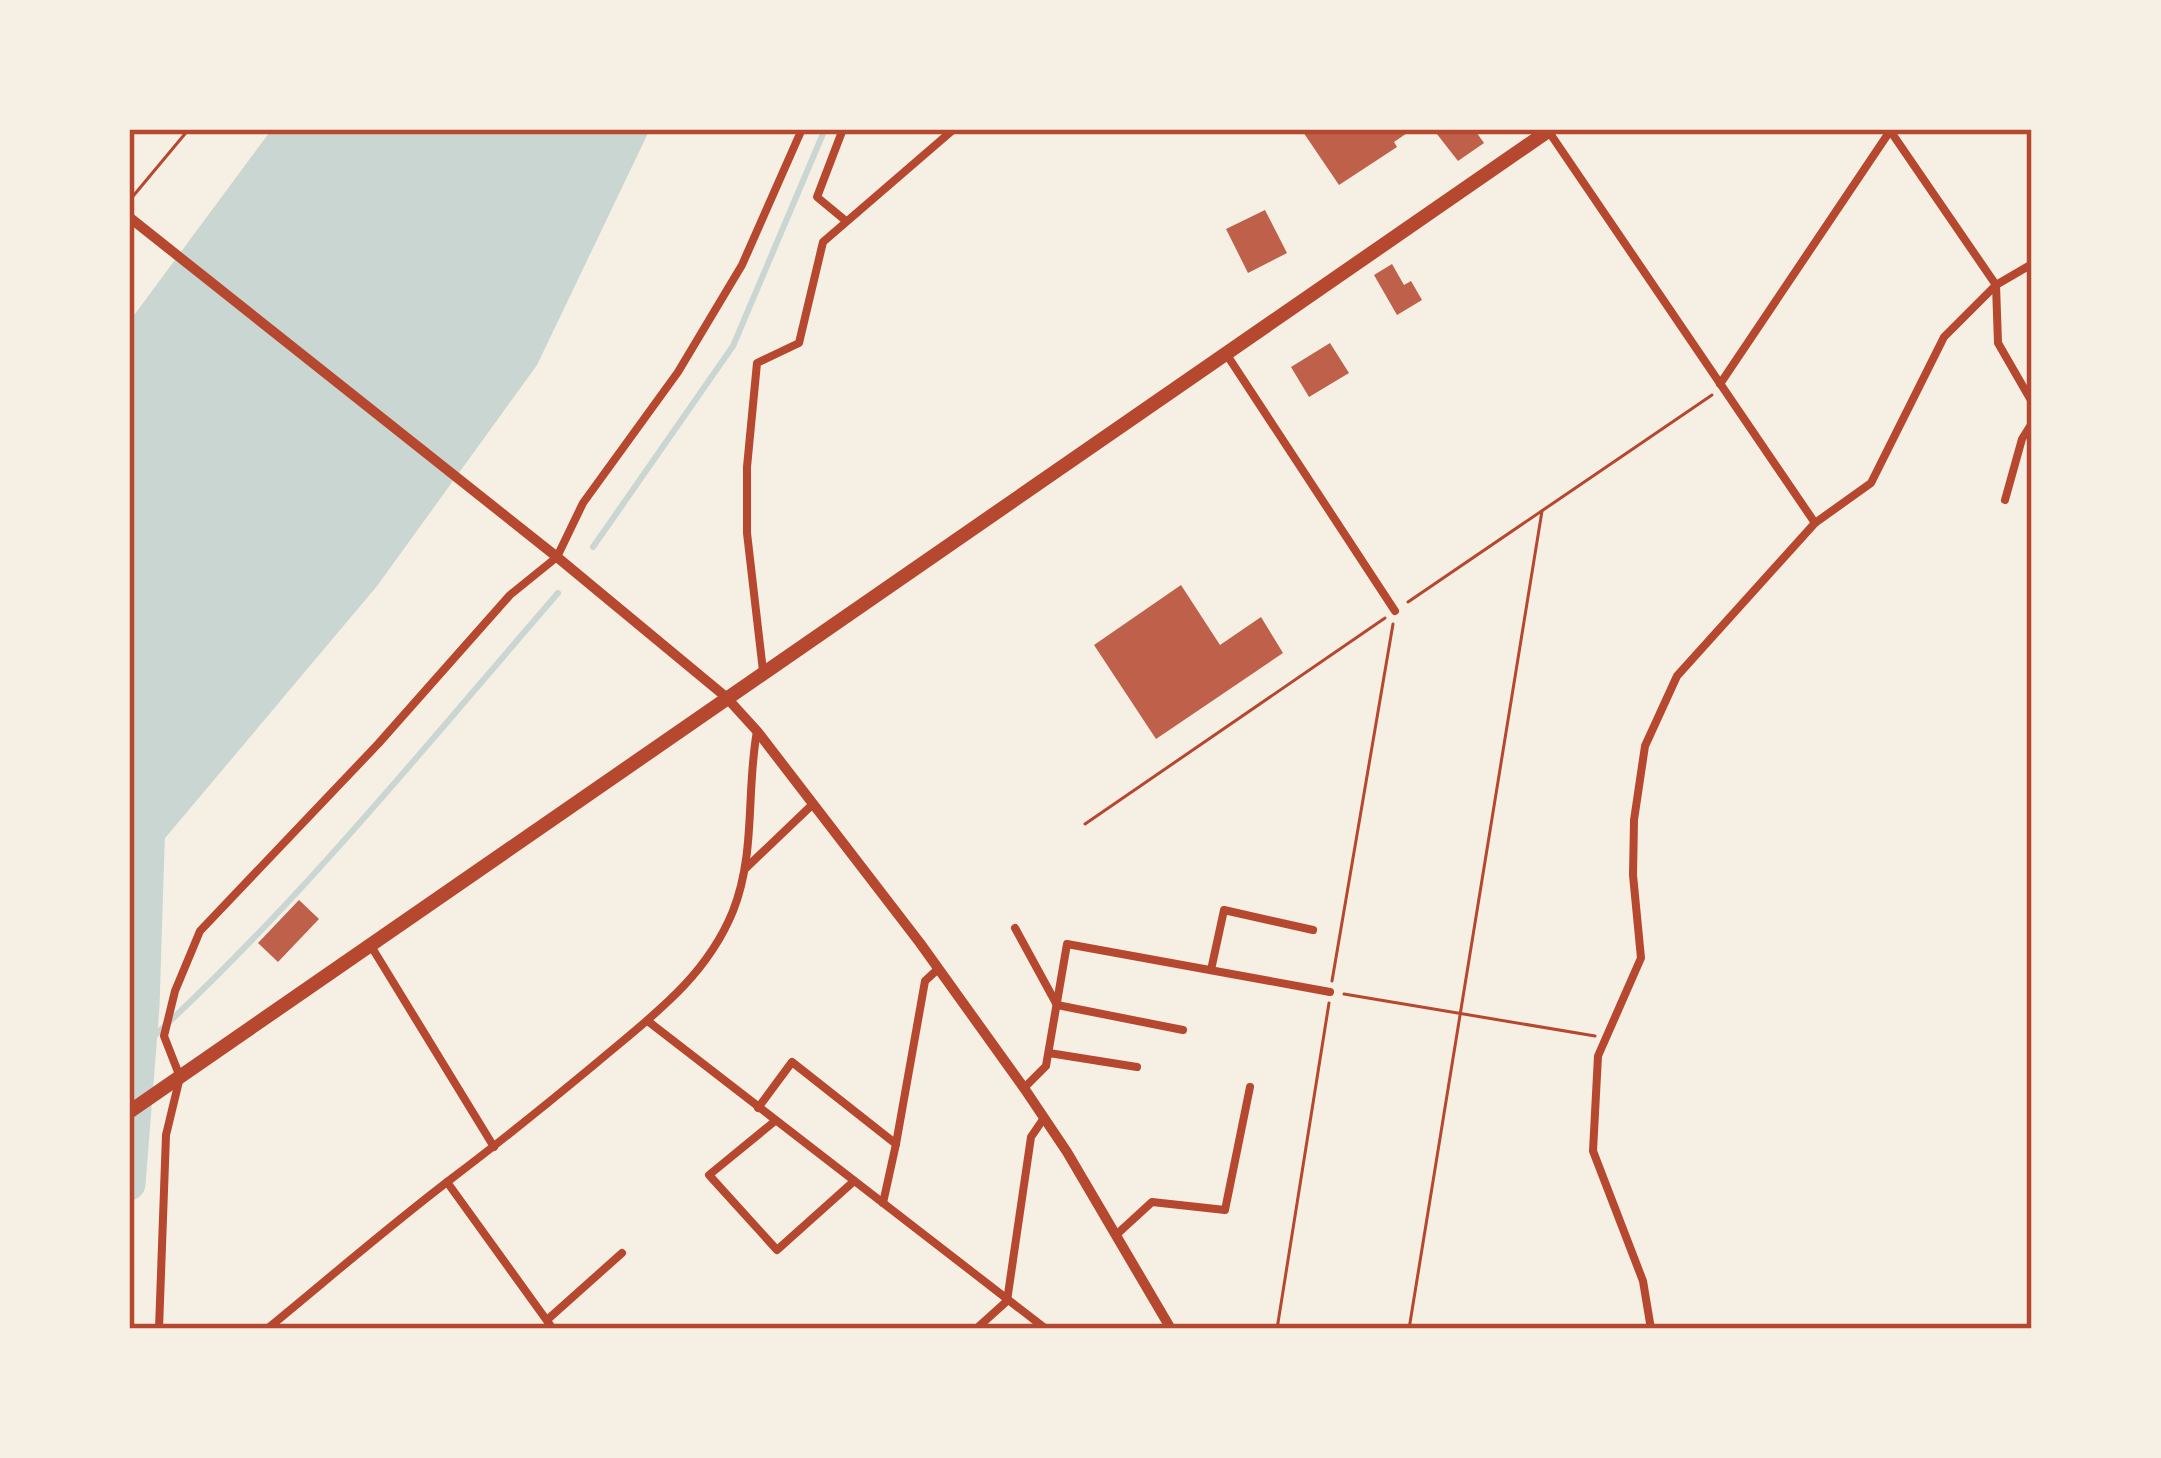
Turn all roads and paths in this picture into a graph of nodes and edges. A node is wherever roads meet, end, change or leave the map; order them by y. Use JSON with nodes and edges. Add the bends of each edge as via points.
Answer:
{"nodes":[{"id":1,"x":189,"y":129,"type":"edge"},
{"id":2,"x":802,"y":129,"type":"edge"},
{"id":3,"x":843,"y":129,"type":"edge"},
{"id":4,"x":954,"y":129,"type":"edge"},
{"id":5,"x":1549,"y":130,"type":"edge"},
{"id":6,"x":1890,"y":130,"type":"edge"},
{"id":7,"x":129,"y":201,"type":"edge"},
{"id":8,"x":131,"y":219,"type":"edge"},
{"id":9,"x":846,"y":221,"type":"junction"},
{"id":10,"x":2032,"y":264,"type":"edge"},
{"id":11,"x":1996,"y":285,"type":"junction"},
{"id":12,"x":1226,"y":352,"type":"junction"},
{"id":13,"x":1720,"y":384,"type":"junction"},
{"id":14,"x":2032,"y":402,"type":"edge"},
{"id":15,"x":2032,"y":423,"type":"edge"},
{"id":16,"x":2005,"y":500,"type":"dead end"},
{"id":17,"x":1542,"y":511,"type":"junction"},
{"id":18,"x":1815,"y":524,"type":"junction"},
{"id":19,"x":557,"y":557,"type":"junction"},
{"id":20,"x":1395,"y":610,"type":"junction"},
{"id":21,"x":763,"y":671,"type":"junction"},
{"id":22,"x":726,"y":697,"type":"junction"},
{"id":23,"x":757,"y":731,"type":"junction"},
{"id":24,"x":813,"y":805,"type":"junction"},
{"id":25,"x":1085,"y":824,"type":"dead end"},
{"id":26,"x":745,"y":869,"type":"junction"},
{"id":27,"x":1015,"y":928,"type":"dead end"},
{"id":28,"x":1313,"y":930,"type":"dead end"},
{"id":29,"x":370,"y":944,"type":"junction"},
{"id":30,"x":938,"y":969,"type":"junction"},
{"id":31,"x":1210,"y":970,"type":"junction"},
{"id":32,"x":1330,"y":992,"type":"junction"},
{"id":33,"x":1057,"y":1005,"type":"junction"},
{"id":34,"x":1462,"y":1013,"type":"junction"},
{"id":35,"x":649,"y":1022,"type":"junction"},
{"id":36,"x":1184,"y":1030,"type":"dead end"},
{"id":37,"x":1606,"y":1038,"type":"junction"},
{"id":38,"x":1049,"y":1053,"type":"junction"},
{"id":39,"x":1137,"y":1067,"type":"dead end"},
{"id":40,"x":179,"y":1078,"type":"junction"},
{"id":41,"x":1250,"y":1087,"type":"dead end"},
{"id":42,"x":1024,"y":1088,"type":"junction"},
{"id":43,"x":758,"y":1108,"type":"junction"},
{"id":44,"x":129,"y":1112,"type":"edge"},
{"id":45,"x":1044,"y":1118,"type":"junction"},
{"id":46,"x":775,"y":1121,"type":"junction"},
{"id":47,"x":896,"y":1144,"type":"junction"},
{"id":48,"x":494,"y":1147,"type":"junction"},
{"id":49,"x":447,"y":1182,"type":"junction"},
{"id":50,"x":853,"y":1182,"type":"junction"},
{"id":51,"x":883,"y":1204,"type":"junction"},
{"id":52,"x":1116,"y":1234,"type":"junction"},
{"id":53,"x":622,"y":1253,"type":"dead end"},
{"id":54,"x":1007,"y":1300,"type":"junction"},
{"id":55,"x":550,"y":1324,"type":"edge"},
{"id":56,"x":158,"y":1329,"type":"edge"},
{"id":57,"x":267,"y":1329,"type":"edge"},
{"id":58,"x":976,"y":1329,"type":"edge"},
{"id":59,"x":1046,"y":1329,"type":"edge"},
{"id":60,"x":1171,"y":1329,"type":"edge"},
{"id":61,"x":1277,"y":1329,"type":"edge"},
{"id":62,"x":1408,"y":1329,"type":"edge"},
{"id":63,"x":1651,"y":1329,"type":"edge"}],
"edges":[{"from":1,"to":7,"type":"path"},
{"from":2,"to":19,"type":"street","via":[[742,265],[678,372],[583,503]]},
{"from":3,"to":9,"type":"street","via":[[817,197]]},
{"from":4,"to":9,"type":"street"},
{"from":5,"to":12,"type":"highway"},
{"from":5,"to":13,"type":"street"},
{"from":6,"to":11,"type":"street"},
{"from":6,"to":13,"type":"street"},
{"from":8,"to":19,"type":"main road"},
{"from":9,"to":21,"type":"street","via":[[823,242],[799,343],[757,364],[746,467]]},
{"from":10,"to":11,"type":"street"},
{"from":11,"to":14,"type":"street","via":[[1998,343]]},
{"from":11,"to":18,"type":"street","via":[[1944,337],[1871,484]]},
{"from":12,"to":20,"type":"street"},
{"from":12,"to":21,"type":"highway"},
{"from":13,"to":17,"type":"path"},
{"from":13,"to":18,"type":"street"},
{"from":15,"to":16,"type":"street"},
{"from":17,"to":20,"type":"path"},
{"from":17,"to":34,"type":"path"},
{"from":18,"to":37,"type":"street","via":[[1677,676],[1645,746],[1634,820],[1641,958]]},
{"from":19,"to":22,"type":"main road"},
{"from":19,"to":40,"type":"street","via":[[510,595],[200,931],[164,1036]]},
{"from":20,"to":25,"type":"path"},
{"from":20,"to":32,"type":"path"},
{"from":21,"to":22,"type":"highway"},
{"from":22,"to":23,"type":"main road"},
{"from":22,"to":29,"type":"highway"},
{"from":23,"to":24,"type":"main road"},
{"from":23,"to":26,"type":"street"},
{"from":24,"to":26,"type":"street"},
{"from":24,"to":30,"type":"main road"},
{"from":26,"to":35,"type":"street","via":[[732,913],[694,979]]},
{"from":27,"to":33,"type":"street"},
{"from":28,"to":31,"type":"street","via":[[1223,910]]},
{"from":29,"to":40,"type":"highway"},
{"from":29,"to":48,"type":"street"},
{"from":30,"to":42,"type":"main road"},
{"from":30,"to":47,"type":"street","via":[[925,981]]},
{"from":31,"to":32,"type":"street"},
{"from":31,"to":33,"type":"street","via":[[1067,944]]},
{"from":32,"to":34,"type":"path"},
{"from":32,"to":61,"type":"path"},
{"from":33,"to":36,"type":"street"},
{"from":33,"to":38,"type":"street"},
{"from":34,"to":37,"type":"path"},
{"from":34,"to":62,"type":"path"},
{"from":35,"to":43,"type":"street"},
{"from":35,"to":48,"type":"street"},
{"from":37,"to":63,"type":"street","via":[[1593,1151],[1642,1281]]},
{"from":38,"to":39,"type":"street"},
{"from":38,"to":42,"type":"street"},
{"from":40,"to":44,"type":"highway"},
{"from":40,"to":56,"type":"street","via":[[166,1135]]},
{"from":41,"to":52,"type":"street","via":[[1225,1210],[1152,1202]]},
{"from":42,"to":45,"type":"main road"},
{"from":43,"to":46,"type":"street"},
{"from":43,"to":47,"type":"street","via":[[792,1062]]},
{"from":45,"to":52,"type":"main road"},
{"from":45,"to":54,"type":"street","via":[[1031,1137]]},
{"from":46,"to":50,"type":"street"},
{"from":46,"to":50,"type":"street","via":[[709,1175],[777,1250]]},
{"from":47,"to":51,"type":"street"},
{"from":48,"to":49,"type":"street"},
{"from":49,"to":55,"type":"street"},
{"from":49,"to":57,"type":"street"},
{"from":50,"to":51,"type":"street"},
{"from":51,"to":54,"type":"street"},
{"from":52,"to":60,"type":"main road"},
{"from":53,"to":55,"type":"street"},
{"from":54,"to":58,"type":"street"},
{"from":54,"to":59,"type":"street"}]}
